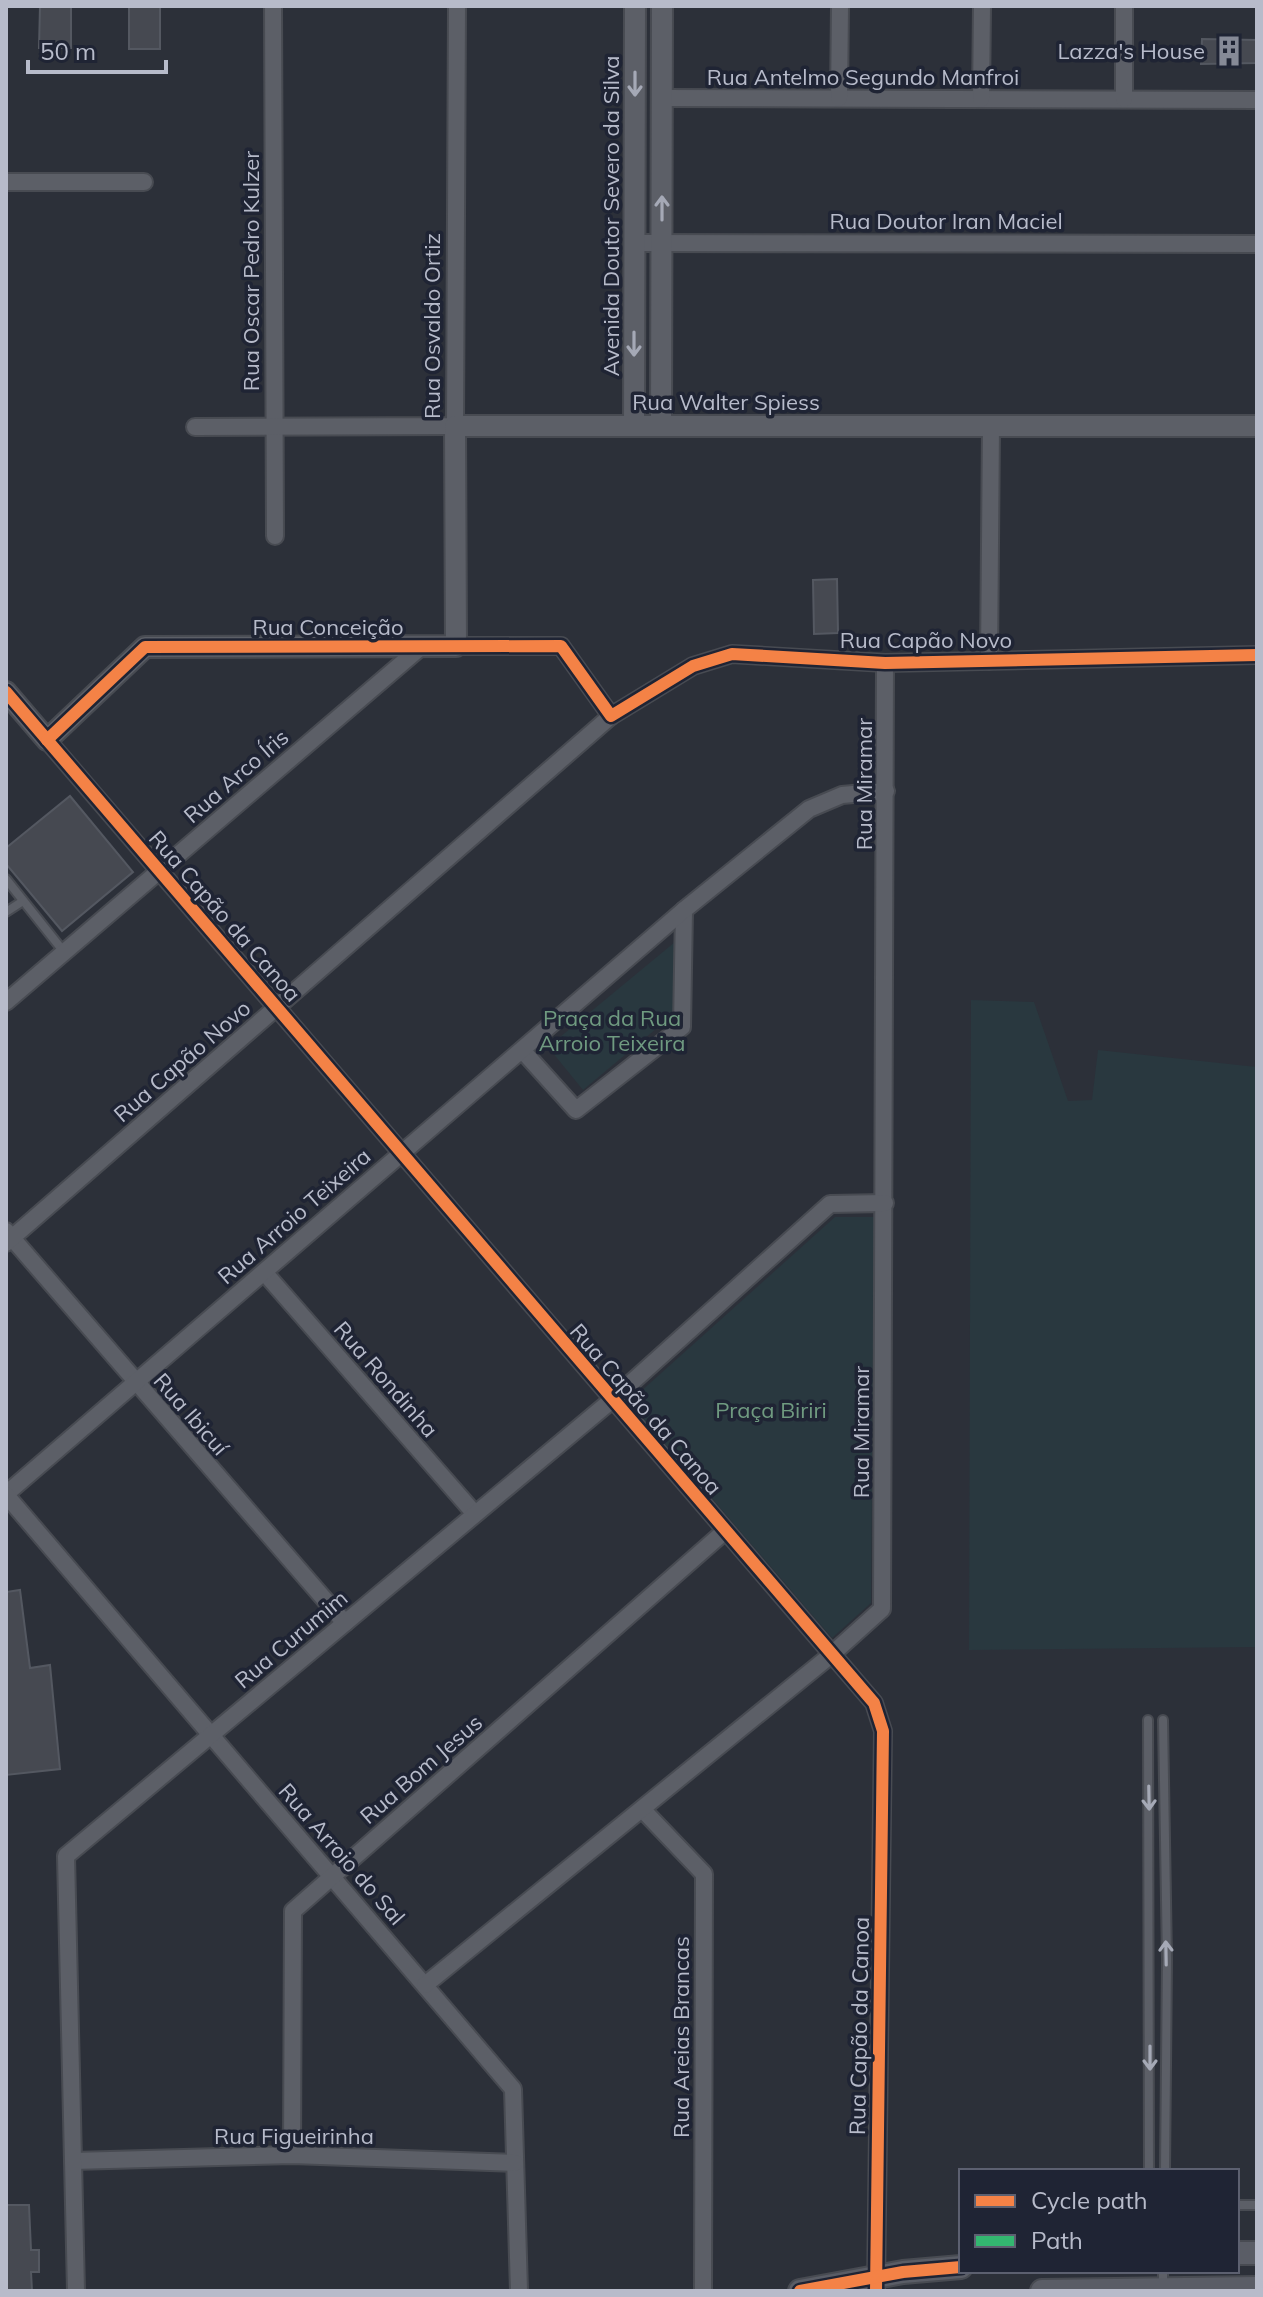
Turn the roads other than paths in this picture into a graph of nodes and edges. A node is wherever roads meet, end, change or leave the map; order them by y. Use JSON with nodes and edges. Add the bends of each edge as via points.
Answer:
{"nodes":[{"id":1,"x":273,"y":6,"type":"edge"},
{"id":2,"x":457,"y":6,"type":"edge"},
{"id":3,"x":635,"y":6,"type":"edge"},
{"id":4,"x":662,"y":6,"type":"edge"},
{"id":5,"x":840,"y":6,"type":"edge"},
{"id":6,"x":982,"y":6,"type":"edge"},
{"id":7,"x":1124,"y":6,"type":"edge"},
{"id":8,"x":662,"y":98,"type":"junction"},
{"id":9,"x":839,"y":98,"type":"junction"},
{"id":10,"x":981,"y":99,"type":"junction"},
{"id":11,"x":1124,"y":99,"type":"junction"},
{"id":12,"x":1257,"y":100,"type":"edge"},
{"id":13,"x":6,"y":182,"type":"edge"},
{"id":14,"x":144,"y":182,"type":"dead end"},
{"id":15,"x":635,"y":243,"type":"junction"},
{"id":16,"x":662,"y":243,"type":"junction"},
{"id":17,"x":1257,"y":244,"type":"edge"},
{"id":18,"x":455,"y":426,"type":"junction"},
{"id":19,"x":634,"y":426,"type":"junction"},
{"id":20,"x":661,"y":426,"type":"junction"},
{"id":21,"x":991,"y":426,"type":"junction"},
{"id":22,"x":1257,"y":426,"type":"edge"},
{"id":23,"x":195,"y":427,"type":"dead end"},
{"id":24,"x":273,"y":427,"type":"junction"},
{"id":25,"x":275,"y":536,"type":"dead end"},
{"id":26,"x":456,"y":646,"type":"junction"},
{"id":27,"x":421,"y":647,"type":"junction"},
{"id":28,"x":1257,"y":655,"type":"edge"},
{"id":29,"x":989,"y":661,"type":"junction"},
{"id":30,"x":885,"y":663,"type":"junction"},
{"id":31,"x":6,"y":692,"type":"edge"},
{"id":32,"x":611,"y":716,"type":"junction"},
{"id":33,"x":47,"y":740,"type":"junction"},
{"id":34,"x":886,"y":791,"type":"junction"},
{"id":35,"x":159,"y":871,"type":"junction"},
{"id":36,"x":6,"y":879,"type":"edge"},
{"id":37,"x":23,"y":901,"type":"junction"},
{"id":38,"x":684,"y":910,"type":"junction"},
{"id":39,"x":6,"y":912,"type":"edge"},
{"id":40,"x":64,"y":952,"type":"junction"},
{"id":41,"x":6,"y":1002,"type":"edge"},
{"id":42,"x":276,"y":1007,"type":"junction"},
{"id":43,"x":522,"y":1050,"type":"junction"},
{"id":44,"x":401,"y":1153,"type":"junction"},
{"id":45,"x":885,"y":1203,"type":"junction"},
{"id":46,"x":8,"y":1238,"type":"edge"},
{"id":47,"x":264,"y":1272,"type":"junction"},
{"id":48,"x":135,"y":1383,"type":"junction"},
{"id":49,"x":612,"y":1400,"type":"junction"},
{"id":50,"x":6,"y":1494,"type":"edge"},
{"id":51,"x":475,"y":1514,"type":"junction"},
{"id":52,"x":725,"y":1531,"type":"junction"},
{"id":53,"x":345,"y":1623,"type":"junction"},
{"id":54,"x":831,"y":1655,"type":"junction"},
{"id":55,"x":1148,"y":1720,"type":"dead end"},
{"id":56,"x":1163,"y":1720,"type":"dead end"},
{"id":57,"x":211,"y":1735,"type":"junction"},
{"id":58,"x":642,"y":1809,"type":"junction"},
{"id":59,"x":332,"y":1876,"type":"junction"},
{"id":60,"x":425,"y":1985,"type":"junction"},
{"id":61,"x":292,"y":2155,"type":"junction"},
{"id":62,"x":73,"y":2161,"type":"junction"},
{"id":63,"x":515,"y":2163,"type":"junction"},
{"id":64,"x":1149,"y":2169,"type":"edge"},
{"id":65,"x":1165,"y":2169,"type":"edge"},
{"id":66,"x":959,"y":2267,"type":"edge"},
{"id":67,"x":1156,"y":2282,"type":"edge"},
{"id":68,"x":876,"y":2284,"type":"edge"},
{"id":69,"x":1257,"y":2288,"type":"edge"},
{"id":70,"x":76,"y":2291,"type":"edge"},
{"id":71,"x":519,"y":2291,"type":"edge"},
{"id":72,"x":703,"y":2291,"type":"edge"},
{"id":73,"x":800,"y":2291,"type":"edge"},
{"id":74,"x":1042,"y":2291,"type":"edge"}],
"edges":[{"from":1,"to":24,"type":"street","name":"Rua Oscar Pedro Kulzer"},
{"from":2,"to":18,"type":"street","name":"Rua Osvaldo Ortiz"},
{"from":3,"to":15,"type":"street","name":"Avenida Doutor Severo da Silva","one_way":true},
{"from":4,"to":8,"type":"street"},
{"from":5,"to":9,"type":"street"},
{"from":6,"to":10,"type":"street"},
{"from":7,"to":11,"type":"street"},
{"from":8,"to":9,"type":"street","name":"Rua Antelmo Segundo Manfroi"},
{"from":16,"to":8,"type":"street","one_way":true},
{"from":9,"to":10,"type":"street","name":"Rua Antelmo Segundo Manfroi"},
{"from":10,"to":11,"type":"street","name":"Rua Antelmo Segundo Manfroi"},
{"from":11,"to":12,"type":"street","name":"Rua Antelmo Segundo Manfroi"},
{"from":13,"to":14,"type":"street"},
{"from":15,"to":16,"type":"street","name":"Rua Doutor Iran Maciel"},
{"from":15,"to":19,"type":"street","name":"Avenida Doutor Severo da Silva","one_way":true},
{"from":16,"to":17,"type":"street","name":"Rua Doutor Iran Maciel"},
{"from":16,"to":20,"type":"street"},
{"from":18,"to":19,"type":"street","name":"Rua Walter Spiess"},
{"from":18,"to":24,"type":"street","name":"Rua Walter Spiess"},
{"from":18,"to":26,"type":"street","name":"Rua Osvaldo Ortiz"},
{"from":19,"to":20,"type":"street","name":"Rua Walter Spiess"},
{"from":20,"to":21,"type":"street","name":"Rua Walter Spiess"},
{"from":21,"to":22,"type":"street","name":"Rua Walter Spiess"},
{"from":21,"to":29,"type":"street"},
{"from":23,"to":24,"type":"street","name":"Rua Walter Spiess"},
{"from":24,"to":25,"type":"street","name":"Rua Oscar Pedro Kulzer"},
{"from":26,"to":27,"type":"street","name":"Rua Conceição"},
{"from":26,"to":32,"type":"street","name":"Rua Conceição","via":[[561,646]]},
{"from":27,"to":33,"type":"street","name":"Rua Conceição","via":[[145,647]]},
{"from":27,"to":35,"type":"street","name":"Rua Arco Íris"},
{"from":28,"to":29,"type":"street","name":"Rua Capão Novo"},
{"from":29,"to":30,"type":"street","name":"Rua Capão Novo"},
{"from":30,"to":32,"type":"street","name":"Rua Capão Novo","via":[[732,654],[693,666]]},
{"from":30,"to":34,"type":"street","name":"Rua Miramar"},
{"from":31,"to":33,"type":"street","name":"Rua Capão da Canoa"},
{"from":32,"to":42,"type":"street","name":"Rua Capão Novo"},
{"from":33,"to":35,"type":"street","name":"Rua Capão da Canoa"},
{"from":34,"to":38,"type":"street","name":"Rua Arroio Teixeira","via":[[842,795],[809,809]]},
{"from":34,"to":45,"type":"street","name":"Rua Miramar"},
{"from":35,"to":40,"type":"street","name":"Rua Arco Íris"},
{"from":35,"to":42,"type":"street","name":"Rua Capão da Canoa"},
{"from":36,"to":37,"type":"lane"},
{"from":37,"to":39,"type":"lane"},
{"from":37,"to":40,"type":"lane"},
{"from":38,"to":43,"type":"street","name":"Rua Arroio Teixeira"},
{"from":38,"to":43,"type":"street","via":[[682,1027],[576,1110]]},
{"from":40,"to":41,"type":"street","name":"Rua Arco Íris"},
{"from":42,"to":44,"type":"street","name":"Rua Capão da Canoa"},
{"from":42,"to":46,"type":"street","name":"Rua Capão Novo"},
{"from":43,"to":44,"type":"street","name":"Rua Arroio Teixeira"},
{"from":44,"to":47,"type":"street","name":"Rua Arroio Teixeira"},
{"from":44,"to":49,"type":"street","name":"Rua Capão da Canoa"},
{"from":45,"to":49,"type":"street","name":"Rua Curumim","via":[[830,1204]]},
{"from":45,"to":54,"type":"street","name":"Rua Miramar","via":[[882,1609]]},
{"from":46,"to":48,"type":"street","name":"Rua Ibicuí"},
{"from":47,"to":48,"type":"street","name":"Rua Arroio Teixeira"},
{"from":47,"to":51,"type":"street","name":"Rua Rondinha"},
{"from":48,"to":50,"type":"street","name":"Rua Arroio Teixeira"},
{"from":48,"to":53,"type":"street","name":"Rua Ibicuí"},
{"from":49,"to":51,"type":"street","name":"Rua Curumim"},
{"from":49,"to":52,"type":"street","name":"Rua Capão da Canoa"},
{"from":50,"to":57,"type":"street","name":"Rua Arroio do Sal"},
{"from":51,"to":53,"type":"street","name":"Rua Curumim"},
{"from":52,"to":54,"type":"street","name":"Rua Capão da Canoa"},
{"from":52,"to":59,"type":"street","name":"Rua Bom Jesus"},
{"from":53,"to":57,"type":"street","name":"Rua Curumim"},
{"from":54,"to":58,"type":"street","name":"Rua Miramar"},
{"from":54,"to":68,"type":"street","name":"Rua Capão da Canoa","via":[[874,1703],[883,1731]]},
{"from":55,"to":64,"type":"lane","one_way":true},
{"from":65,"to":56,"type":"lane","one_way":true},
{"from":57,"to":59,"type":"street","name":"Rua Arroio do Sal"},
{"from":57,"to":62,"type":"street","name":"Rua Curumim","via":[[66,1856]]},
{"from":58,"to":60,"type":"street","name":"Rua Miramar"},
{"from":58,"to":72,"type":"street","name":"Rua Areias Brancas","via":[[704,1874]]},
{"from":59,"to":60,"type":"street","name":"Rua Arroio do Sal"},
{"from":59,"to":61,"type":"street","name":"Rua Bom Jesus","via":[[293,1911]]},
{"from":60,"to":63,"type":"street","name":"Rua Arroio do Sal","via":[[513,2089]]},
{"from":61,"to":62,"type":"street","name":"Rua Figueirinha"},
{"from":61,"to":63,"type":"street","name":"Rua Figueirinha"},
{"from":62,"to":70,"type":"street","name":"Rua Curumim"},
{"from":63,"to":71,"type":"street","name":"Rua Arroio do Sal"},
{"from":66,"to":68,"type":"main road","via":[[903,2272]]},
{"from":67,"to":69,"type":"main road"},
{"from":67,"to":74,"type":"main road"},
{"from":68,"to":73,"type":"main road"}]}
